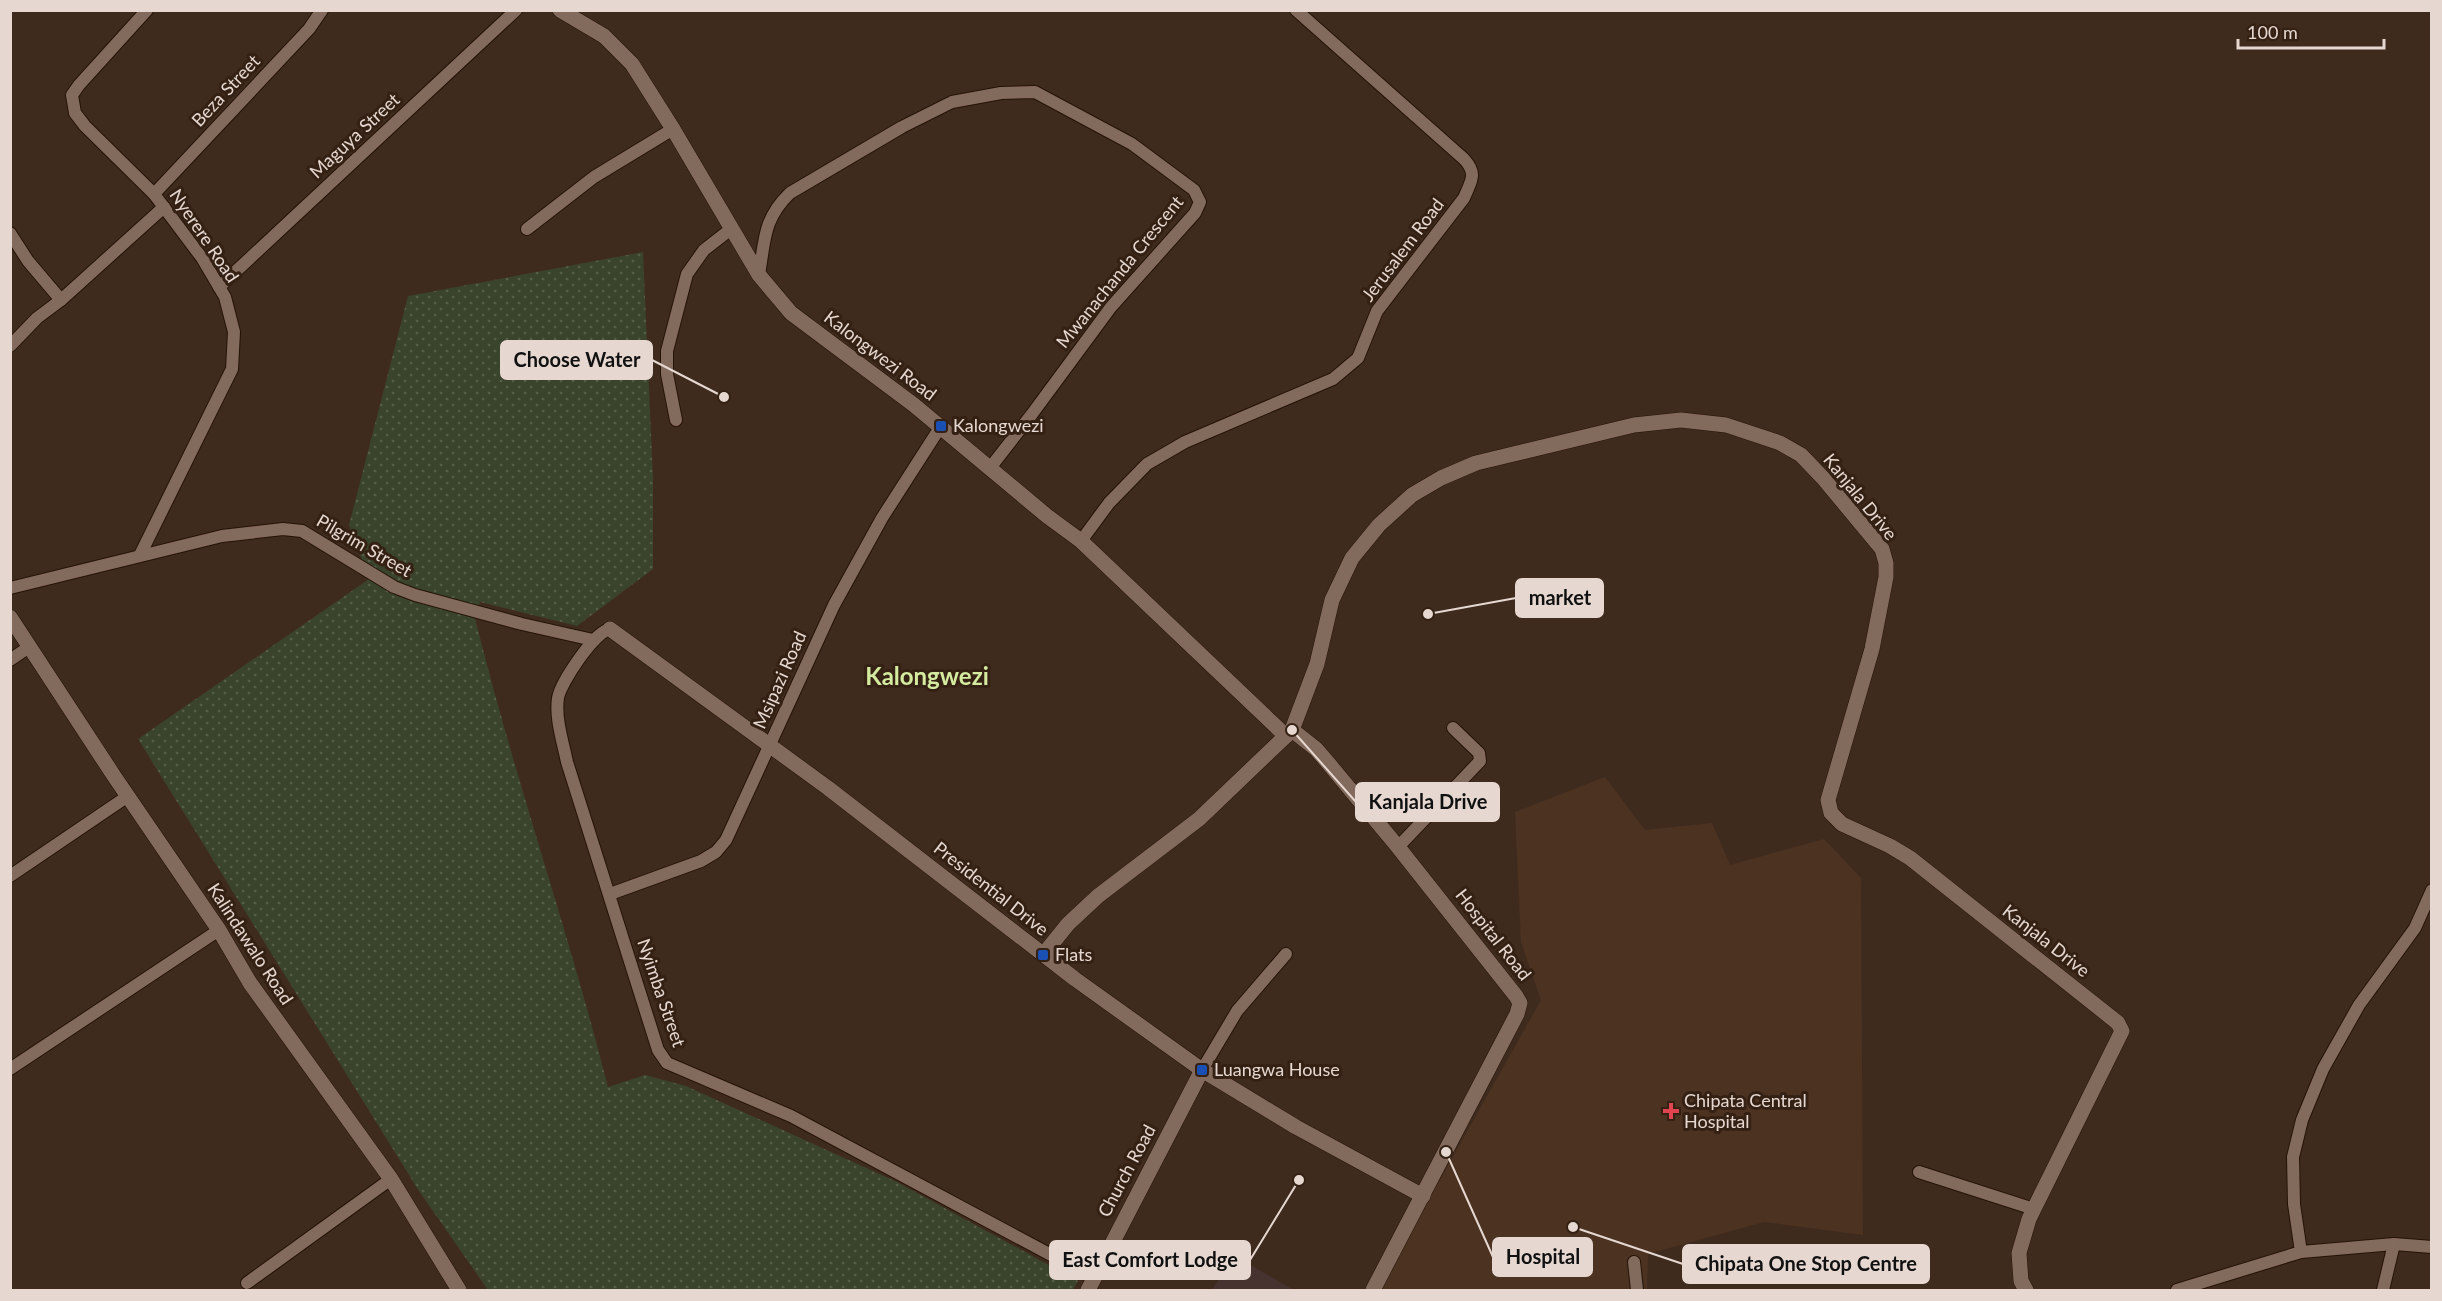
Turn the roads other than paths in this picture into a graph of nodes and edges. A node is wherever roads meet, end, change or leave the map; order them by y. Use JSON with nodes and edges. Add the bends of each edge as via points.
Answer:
{"nodes":[{"id":1,"x":147,"y":10,"type":"edge"},
{"id":2,"x":322,"y":10,"type":"edge"},
{"id":3,"x":516,"y":10,"type":"edge"},
{"id":4,"x":560,"y":10,"type":"edge"},
{"id":5,"x":1296,"y":10,"type":"edge"},
{"id":6,"x":673,"y":129,"type":"junction"},
{"id":7,"x":154,"y":194,"type":"junction"},
{"id":8,"x":164,"y":207,"type":"junction"},
{"id":9,"x":526,"y":229,"type":"dead end"},
{"id":10,"x":732,"y":229,"type":"junction"},
{"id":11,"x":10,"y":233,"type":"edge"},
{"id":12,"x":759,"y":275,"type":"junction"},
{"id":13,"x":219,"y":287,"type":"junction"},
{"id":14,"x":61,"y":300,"type":"junction"},
{"id":15,"x":10,"y":346,"type":"edge"},
{"id":16,"x":676,"y":420,"type":"dead end"},
{"id":17,"x":941,"y":426,"type":"junction"},
{"id":18,"x":990,"y":468,"type":"junction"},
{"id":19,"x":1081,"y":542,"type":"junction"},
{"id":20,"x":140,"y":555,"type":"junction"},
{"id":21,"x":10,"y":588,"type":"edge"},
{"id":22,"x":10,"y":617,"type":"edge"},
{"id":23,"x":610,"y":629,"type":"joint"},
{"id":24,"x":593,"y":640,"type":"junction"},
{"id":25,"x":29,"y":647,"type":"junction"},
{"id":26,"x":10,"y":660,"type":"edge"},
{"id":27,"x":1453,"y":728,"type":"dead end"},
{"id":28,"x":1289,"y":733,"type":"junction"},
{"id":29,"x":771,"y":745,"type":"junction"},
{"id":30,"x":128,"y":796,"type":"junction"},
{"id":31,"x":1398,"y":847,"type":"junction"},
{"id":32,"x":10,"y":876,"type":"edge"},
{"id":33,"x":2432,"y":890,"type":"edge"},
{"id":34,"x":609,"y":894,"type":"junction"},
{"id":35,"x":219,"y":930,"type":"junction"},
{"id":36,"x":1286,"y":954,"type":"dead end"},
{"id":37,"x":1043,"y":955,"type":"junction"},
{"id":38,"x":10,"y":1069,"type":"edge"},
{"id":39,"x":1202,"y":1070,"type":"junction"},
{"id":40,"x":1919,"y":1172,"type":"dead end"},
{"id":41,"x":391,"y":1179,"type":"junction"},
{"id":42,"x":1423,"y":1196,"type":"junction"},
{"id":43,"x":2034,"y":1209,"type":"junction"},
{"id":44,"x":2394,"y":1244,"type":"junction"},
{"id":45,"x":2432,"y":1247,"type":"edge"},
{"id":46,"x":2301,"y":1252,"type":"junction"},
{"id":47,"x":1634,"y":1262,"type":"dead end"},
{"id":48,"x":247,"y":1283,"type":"dead end"},
{"id":49,"x":1091,"y":1284,"type":"edge"},
{"id":50,"x":459,"y":1290,"type":"edge"},
{"id":51,"x":1373,"y":1290,"type":"edge"},
{"id":52,"x":1637,"y":1290,"type":"edge"},
{"id":53,"x":2026,"y":1290,"type":"edge"},
{"id":54,"x":2177,"y":1290,"type":"edge"},
{"id":55,"x":2383,"y":1290,"type":"edge"}],
"edges":[{"from":1,"to":7,"type":"street","name":"Nyerere Road","via":[[79,85],[72,103],[85,126]]},
{"from":2,"to":7,"type":"street","name":"Beza Street","via":[[309,29]]},
{"from":3,"to":13,"type":"street","name":"Maguya Street"},
{"from":4,"to":6,"type":"street","name":"Kalongwezi Road","via":[[604,36],[619,50]]},
{"from":5,"to":19,"type":"street","name":"Jerusalem Road","via":[[1464,159],[1472,167],[1473,178],[1464,198],[1377,311],[1358,358],[1346,370],[1185,442],[1147,464],[1109,503]]},
{"from":6,"to":9,"type":"street","via":[[594,177]]},
{"from":6,"to":10,"type":"street","name":"Kalongwezi Road"},
{"from":7,"to":8,"type":"street","name":"Nyerere Road"},
{"from":8,"to":13,"type":"street","name":"Nyerere Road"},
{"from":8,"to":14,"type":"street"},
{"from":10,"to":12,"type":"street","name":"Kalongwezi Road"},
{"from":10,"to":16,"type":"street","via":[[704,250],[687,274],[667,351]]},
{"from":11,"to":14,"type":"street"},
{"from":12,"to":17,"type":"street","name":"Kalongwezi Road","via":[[791,313]]},
{"from":12,"to":18,"type":"street","name":"Mwanachanda Crescent","via":[[768,223],[776,207],[790,193],[952,102],[1001,93],[1035,92],[1132,144],[1194,190],[1200,202],[1195,213],[1111,307]]},
{"from":13,"to":20,"type":"street","name":"Nyerere Road","via":[[234,332],[232,369]]},
{"from":14,"to":15,"type":"street","via":[[32,322]]},
{"from":17,"to":18,"type":"street","name":"Kalongwezi Road"},
{"from":17,"to":29,"type":"street","name":"Msipazi Road","via":[[858,558]]},
{"from":18,"to":19,"type":"street","name":"Kalongwezi Road"},
{"from":19,"to":28,"type":"street","name":"Kalongwezi Road"},
{"from":20,"to":21,"type":"street","name":"Pilgrim Street"},
{"from":20,"to":24,"type":"street","name":"Pilgrim Street","via":[[222,536],[283,529],[302,531],[415,595]]},
{"from":22,"to":25,"type":"street","name":"Kalindawalo Road"},
{"from":23,"to":24,"type":"street","name":"Nyimba Street"},
{"from":23,"to":29,"type":"street","name":"Presidential Drive"},
{"from":24,"to":34,"type":"street","name":"Nyimba Street","via":[[558,696],[558,721]]},
{"from":25,"to":26,"type":"street"},
{"from":25,"to":30,"type":"street","name":"Kalindawalo Road"},
{"from":27,"to":31,"type":"street","via":[[1479,753],[1480,761]]},
{"from":28,"to":31,"type":"street","name":"Hospital Road","via":[[1316,749]]},
{"from":28,"to":37,"type":"street","name":"Kanjala Drive","via":[[1199,819],[1068,924]]},
{"from":28,"to":43,"type":"street","name":"Kanjala Drive","via":[[1317,664],[1332,600],[1352,558],[1412,495],[1441,478],[1476,463],[1547,444],[1634,425],[1681,420],[1744,430],[1801,455],[1882,549],[1886,563],[1872,649],[1828,800],[1831,813],[1842,824],[1910,858],[2118,1023],[2122,1031]]},
{"from":29,"to":34,"type":"street","name":"Msipazi Road","via":[[726,840],[716,852]]},
{"from":29,"to":37,"type":"street","name":"Presidential Drive"},
{"from":30,"to":32,"type":"street"},
{"from":30,"to":35,"type":"street","name":"Kalindawalo Road"},
{"from":31,"to":42,"type":"street","name":"Hospital Road","via":[[1520,1003]]},
{"from":33,"to":46,"type":"street","via":[[2415,928],[2359,1005],[2323,1070],[2302,1120],[2293,1157]]},
{"from":34,"to":49,"type":"street","name":"Nyimba Street","via":[[658,1050],[667,1062],[791,1116]]},
{"from":35,"to":38,"type":"street"},
{"from":35,"to":41,"type":"street","name":"Kalindawalo Road","via":[[250,983]]},
{"from":36,"to":39,"type":"street","via":[[1237,1011]]},
{"from":37,"to":39,"type":"street","name":"Presidential Drive"},
{"from":39,"to":42,"type":"street","name":"Presidential Drive"},
{"from":39,"to":49,"type":"street","name":"Church Road"},
{"from":40,"to":43,"type":"street"},
{"from":41,"to":48,"type":"street"},
{"from":41,"to":50,"type":"street","name":"Kalindawalo Road"},
{"from":42,"to":51,"type":"street","name":"Hospital Road"},
{"from":43,"to":53,"type":"street","name":"Kanjala Drive","via":[[2019,1253],[2021,1281]]},
{"from":44,"to":45,"type":"street"},
{"from":44,"to":46,"type":"street"},
{"from":44,"to":55,"type":"street"},
{"from":46,"to":54,"type":"street"},
{"from":47,"to":52,"type":"street"}]}
